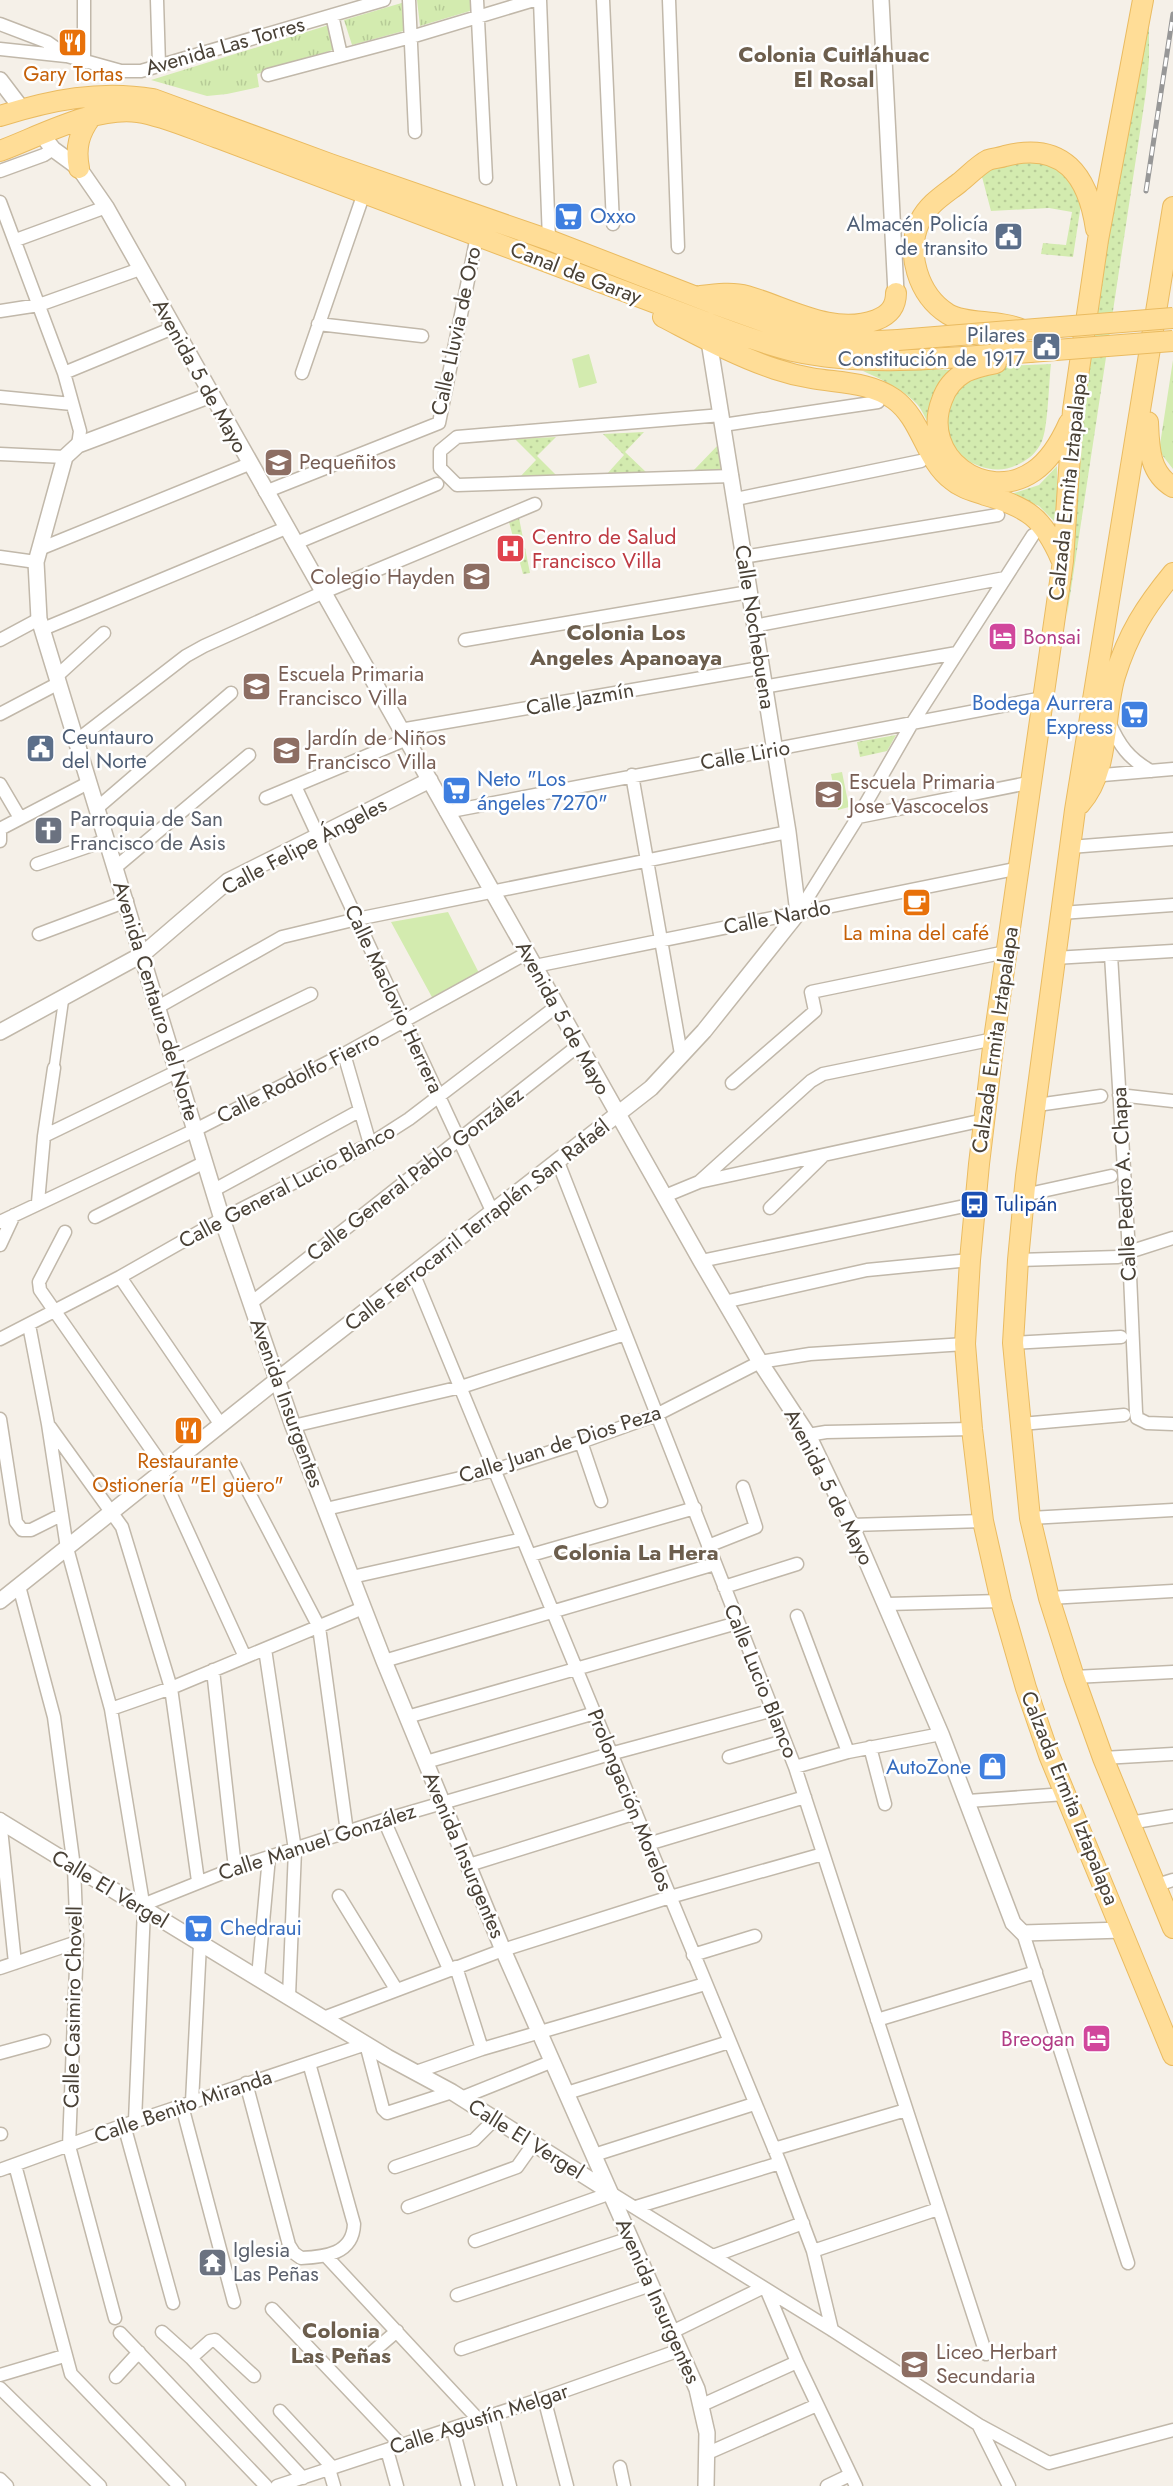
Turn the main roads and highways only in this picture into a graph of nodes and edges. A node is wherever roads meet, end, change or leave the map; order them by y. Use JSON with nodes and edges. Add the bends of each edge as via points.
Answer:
{"nodes":[{"id":1,"x":1143,"y":0,"type":"edge"},
{"id":2,"x":0,"y":116,"type":"edge"},
{"id":3,"x":91,"y":117,"type":"junction"},
{"id":4,"x":0,"y":152,"type":"edge"},
{"id":5,"x":79,"y":168,"type":"road end"},
{"id":6,"x":1173,"y":207,"type":"edge"},
{"id":7,"x":1098,"y":240,"type":"junction"},
{"id":8,"x":1169,"y":251,"type":"edge"},
{"id":9,"x":627,"y":292,"type":"junction"},
{"id":10,"x":896,"y":293,"type":"road end"},
{"id":11,"x":695,"y":297,"type":"junction"},
{"id":12,"x":1173,"y":318,"type":"edge"},
{"id":13,"x":1025,"y":331,"type":"junction"},
{"id":14,"x":1173,"y":341,"type":"edge"},
{"id":15,"x":901,"y":350,"type":"junction"},
{"id":16,"x":1030,"y":352,"type":"junction"},
{"id":17,"x":1143,"y":393,"type":"junction"},
{"id":18,"x":1073,"y":410,"type":"junction"},
{"id":19,"x":1173,"y":487,"type":"edge"},
{"id":20,"x":1063,"y":561,"type":"junction"},
{"id":21,"x":1173,"y":573,"type":"edge"},
{"id":22,"x":1088,"y":776,"type":"junction"},
{"id":23,"x":1164,"y":1883,"type":"edge"},
{"id":24,"x":1173,"y":1928,"type":"edge"},
{"id":25,"x":1173,"y":2055,"type":"edge"}],
"edges":[{"from":1,"to":7,"type":"main road","name":"Calzada Ermita Iztapalapa"},
{"from":2,"to":11,"type":"main road","name":"Canal de Garay","via":[[104,94],[153,99],[549,240]]},
{"from":3,"to":4,"type":"main road","name":"Canal de Garay","via":[[47,142]]},
{"from":3,"to":5,"type":"main road","via":[[78,141]]},
{"from":3,"to":9,"type":"main road","name":"Canal de Garay","via":[[118,112],[155,117]]},
{"from":6,"to":8,"type":"main road"},
{"from":7,"to":13,"type":"main road","via":[[1091,203],[1076,174],[1052,155],[1037,151],[988,160],[934,202],[920,222],[914,248],[916,269],[924,288],[948,314],[962,320],[1006,324]]},
{"from":7,"to":18,"type":"main road","name":"Calzada Ermita Iztapalapa"},
{"from":8,"to":17,"type":"main road"},
{"from":9,"to":15,"type":"main road","name":"Canal de Garay","via":[[794,351],[846,358]]},
{"from":9,"to":20,"type":"main road","via":[[651,310],[709,341],[774,369],[869,387],[895,399],[951,480],[1030,512],[1047,531]]},
{"from":10,"to":11,"type":"main road","via":[[895,303],[887,314],[853,324],[801,316],[745,296]]},
{"from":11,"to":15,"type":"main road","name":"Canal de Garay","via":[[796,333]]},
{"from":12,"to":13,"type":"main road","name":"Canal de Garay","bridge":true},
{"from":13,"to":15,"type":"main road","name":"Canal de Garay","bridge":true},
{"from":14,"to":16,"type":"main road","name":"Canal de Garay","bridge":true},
{"from":15,"to":16,"type":"main road","name":"Canal de Garay"},
{"from":16,"to":18,"type":"main road","via":[[973,369],[948,388],[938,412],[938,431],[956,466],[986,482],[1025,477],[1051,454]]},
{"from":17,"to":19,"type":"main road","via":[[1150,455],[1158,472]]},
{"from":17,"to":22,"type":"main road"},
{"from":18,"to":20,"type":"main road","name":"Calzada Ermita Iztapalapa"},
{"from":20,"to":25,"type":"main road","name":"Calzada Ermita Iztapalapa","via":[[994,1039],[974,1204],[965,1344],[983,1521],[1026,1688],[1065,1794]]},
{"from":21,"to":22,"type":"main road","via":[[1140,615],[1127,640]]},
{"from":22,"to":23,"type":"main road","via":[[1084,800],[1075,810],[1054,958],[1024,1195],[1013,1343],[1030,1518],[1049,1598],[1129,1823]]},
{"from":23,"to":24,"type":"main road"}]}
